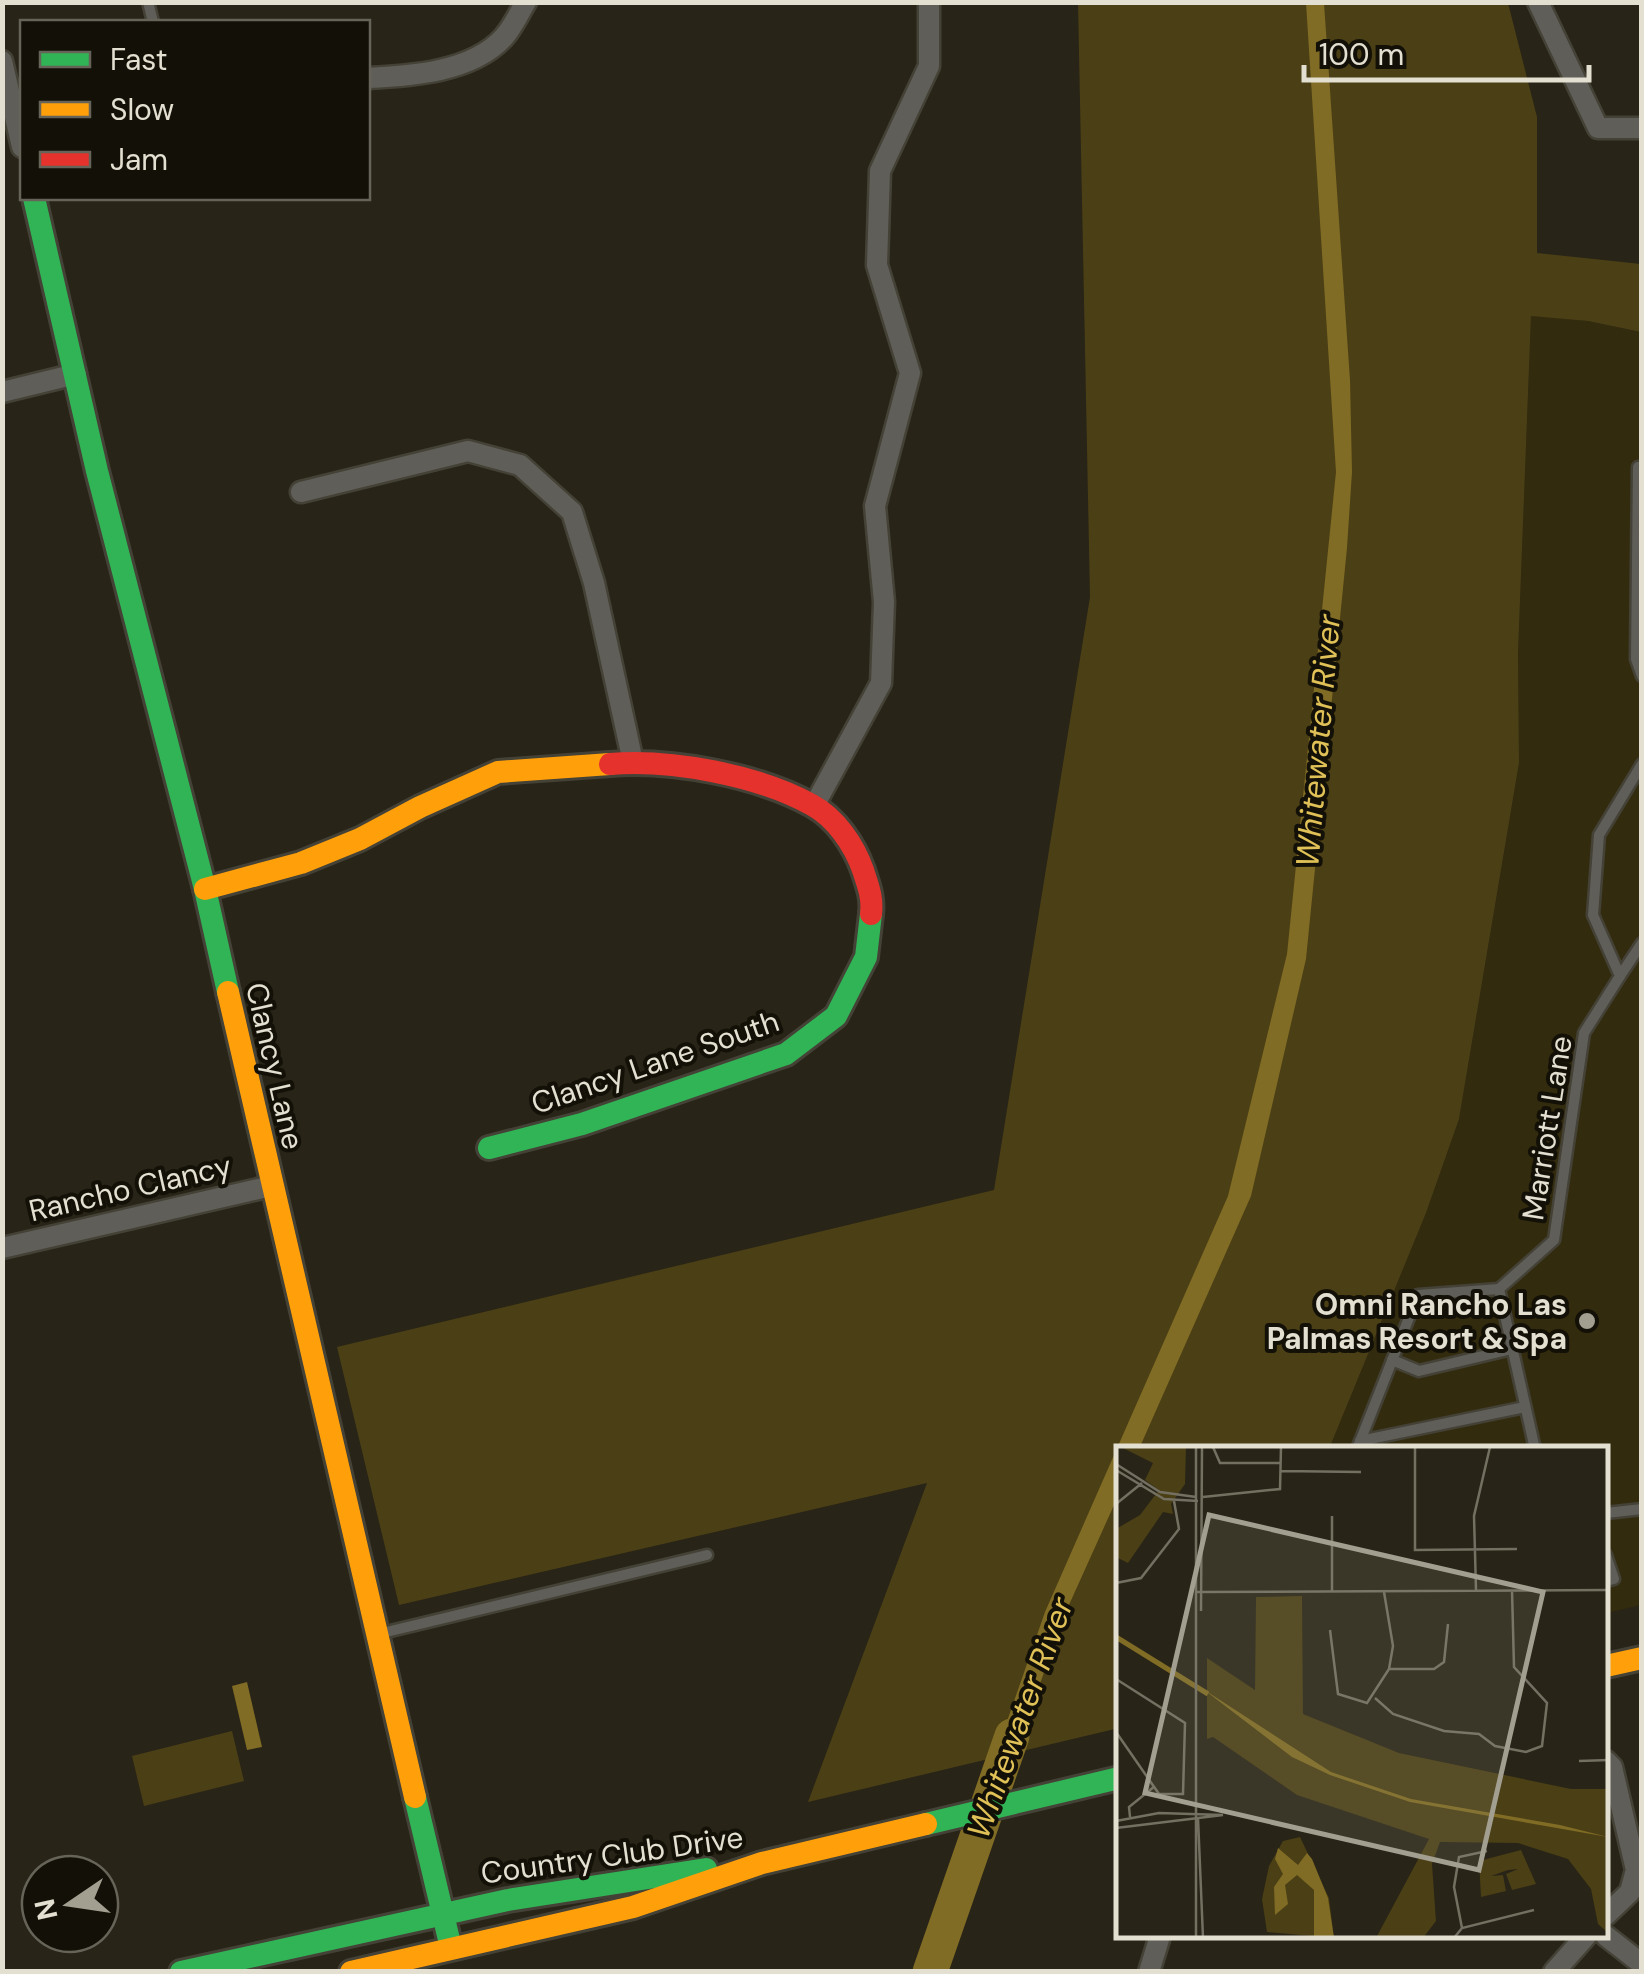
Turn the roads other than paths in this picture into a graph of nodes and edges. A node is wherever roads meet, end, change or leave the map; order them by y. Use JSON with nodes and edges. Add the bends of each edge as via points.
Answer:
{"nodes":[{"id":1,"x":526,"y":2,"type":"edge"},
{"id":2,"x":929,"y":2,"type":"edge"},
{"id":3,"x":1538,"y":2,"type":"edge"},
{"id":4,"x":2,"y":61,"type":"edge"},
{"id":5,"x":370,"y":78,"type":"edge"},
{"id":6,"x":1642,"y":128,"type":"edge"},
{"id":7,"x":20,"y":138,"type":"edge"},
{"id":8,"x":34,"y":200,"type":"edge"},
{"id":9,"x":76,"y":374,"type":"junction"},
{"id":10,"x":2,"y":392,"type":"edge"},
{"id":11,"x":1642,"y":467,"type":"edge"},
{"id":12,"x":300,"y":492,"type":"dead end"},
{"id":13,"x":1642,"y":676,"type":"edge"},
{"id":14,"x":633,"y":762,"type":"junction"},
{"id":15,"x":1642,"y":764,"type":"edge"},
{"id":16,"x":814,"y":806,"type":"junction"},
{"id":17,"x":205,"y":889,"type":"junction"},
{"id":18,"x":1642,"y":944,"type":"edge"},
{"id":19,"x":1620,"y":976,"type":"junction"},
{"id":20,"x":489,"y":1148,"type":"dead end"},
{"id":21,"x":271,"y":1186,"type":"junction"},
{"id":22,"x":2,"y":1248,"type":"edge"},
{"id":23,"x":1499,"y":1289,"type":"junction"},
{"id":24,"x":1512,"y":1349,"type":"junction"},
{"id":25,"x":1392,"y":1360,"type":"junction"},
{"id":26,"x":1525,"y":1407,"type":"junction"},
{"id":27,"x":1359,"y":1445,"type":"edge"},
{"id":28,"x":1533,"y":1446,"type":"edge"},
{"id":29,"x":1642,"y":1509,"type":"edge"},
{"id":30,"x":1609,"y":1513,"type":"edge"},
{"id":31,"x":707,"y":1555,"type":"dead end"},
{"id":32,"x":377,"y":1634,"type":"junction"},
{"id":33,"x":1642,"y":1658,"type":"edge"},
{"id":34,"x":1609,"y":1665,"type":"edge"},
{"id":35,"x":1609,"y":1764,"type":"edge"},
{"id":36,"x":1116,"y":1779,"type":"edge"},
{"id":37,"x":762,"y":1863,"type":"junction"},
{"id":38,"x":443,"y":1912,"type":"junction"},
{"id":39,"x":1609,"y":1912,"type":"edge"},
{"id":40,"x":1609,"y":1938,"type":"edge"},
{"id":41,"x":1159,"y":1939,"type":"edge"},
{"id":42,"x":1583,"y":1939,"type":"edge"},
{"id":43,"x":451,"y":1948,"type":"junction"},
{"id":44,"x":1642,"y":1964,"type":"edge"},
{"id":45,"x":181,"y":1972,"type":"edge"},
{"id":46,"x":351,"y":1972,"type":"edge"},
{"id":47,"x":1149,"y":1972,"type":"edge"},
{"id":48,"x":1554,"y":1972,"type":"edge"}],
"edges":[{"from":1,"to":5,"type":"street","via":[[503,39],[460,65]]},
{"from":2,"to":16,"type":"street","via":[[928,66],[880,171],[877,266],[910,373],[875,506],[884,602],[881,683]]},
{"from":3,"to":6,"type":"street","via":[[1598,128]]},
{"from":4,"to":7,"type":"street"},
{"from":8,"to":9,"type":"street","name":"Clancy Lane"},
{"from":9,"to":10,"type":"street"},
{"from":9,"to":17,"type":"street","name":"Clancy Lane"},
{"from":11,"to":13,"type":"lane","via":[[1636,658]]},
{"from":12,"to":14,"type":"street","via":[[468,451],[520,466],[572,512]]},
{"from":14,"to":16,"type":"street","name":"Clancy Lane South","via":[[736,776]]},
{"from":14,"to":17,"type":"street","name":"Clancy Lane South","via":[[498,772],[345,845]]},
{"from":15,"to":19,"type":"lane","via":[[1599,835],[1593,915]]},
{"from":16,"to":20,"type":"street","name":"Clancy Lane South","via":[[854,844],[873,898],[866,957],[836,1016],[786,1054],[582,1124]]},
{"from":17,"to":21,"type":"street","name":"Clancy Lane"},
{"from":18,"to":19,"type":"lane","name":"Marriott Lane"},
{"from":19,"to":23,"type":"lane","name":"Marriott Lane","via":[[1584,1033],[1554,1240]]},
{"from":21,"to":22,"type":"street","name":"Rancho Clancy"},
{"from":21,"to":32,"type":"street","name":"Clancy Lane"},
{"from":23,"to":24,"type":"lane"},
{"from":23,"to":25,"type":"lane","via":[[1418,1295]]},
{"from":24,"to":25,"type":"lane","via":[[1418,1371]]},
{"from":24,"to":26,"type":"lane"},
{"from":25,"to":27,"type":"lane"},
{"from":26,"to":27,"type":"lane"},
{"from":26,"to":28,"type":"lane"},
{"from":29,"to":30,"type":"lane"},
{"from":31,"to":32,"type":"lane"},
{"from":32,"to":38,"type":"street","name":"Clancy Lane"},
{"from":33,"to":34,"type":"street"},
{"from":35,"to":39,"type":"street","via":[[1636,1870],[1630,1892]]},
{"from":36,"to":37,"type":"street"},
{"from":37,"to":38,"type":"street","name":"Country Club Drive","via":[[626,1878]]},
{"from":37,"to":43,"type":"street","name":"Country Club Drive","via":[[633,1907]]},
{"from":38,"to":43,"type":"street","name":"Clancy Lane"},
{"from":38,"to":45,"type":"street","name":"Country Club Drive"},
{"from":40,"to":44,"type":"street"},
{"from":41,"to":47,"type":"street"},
{"from":42,"to":48,"type":"street"},
{"from":43,"to":46,"type":"street","name":"Country Club Drive"}]}
